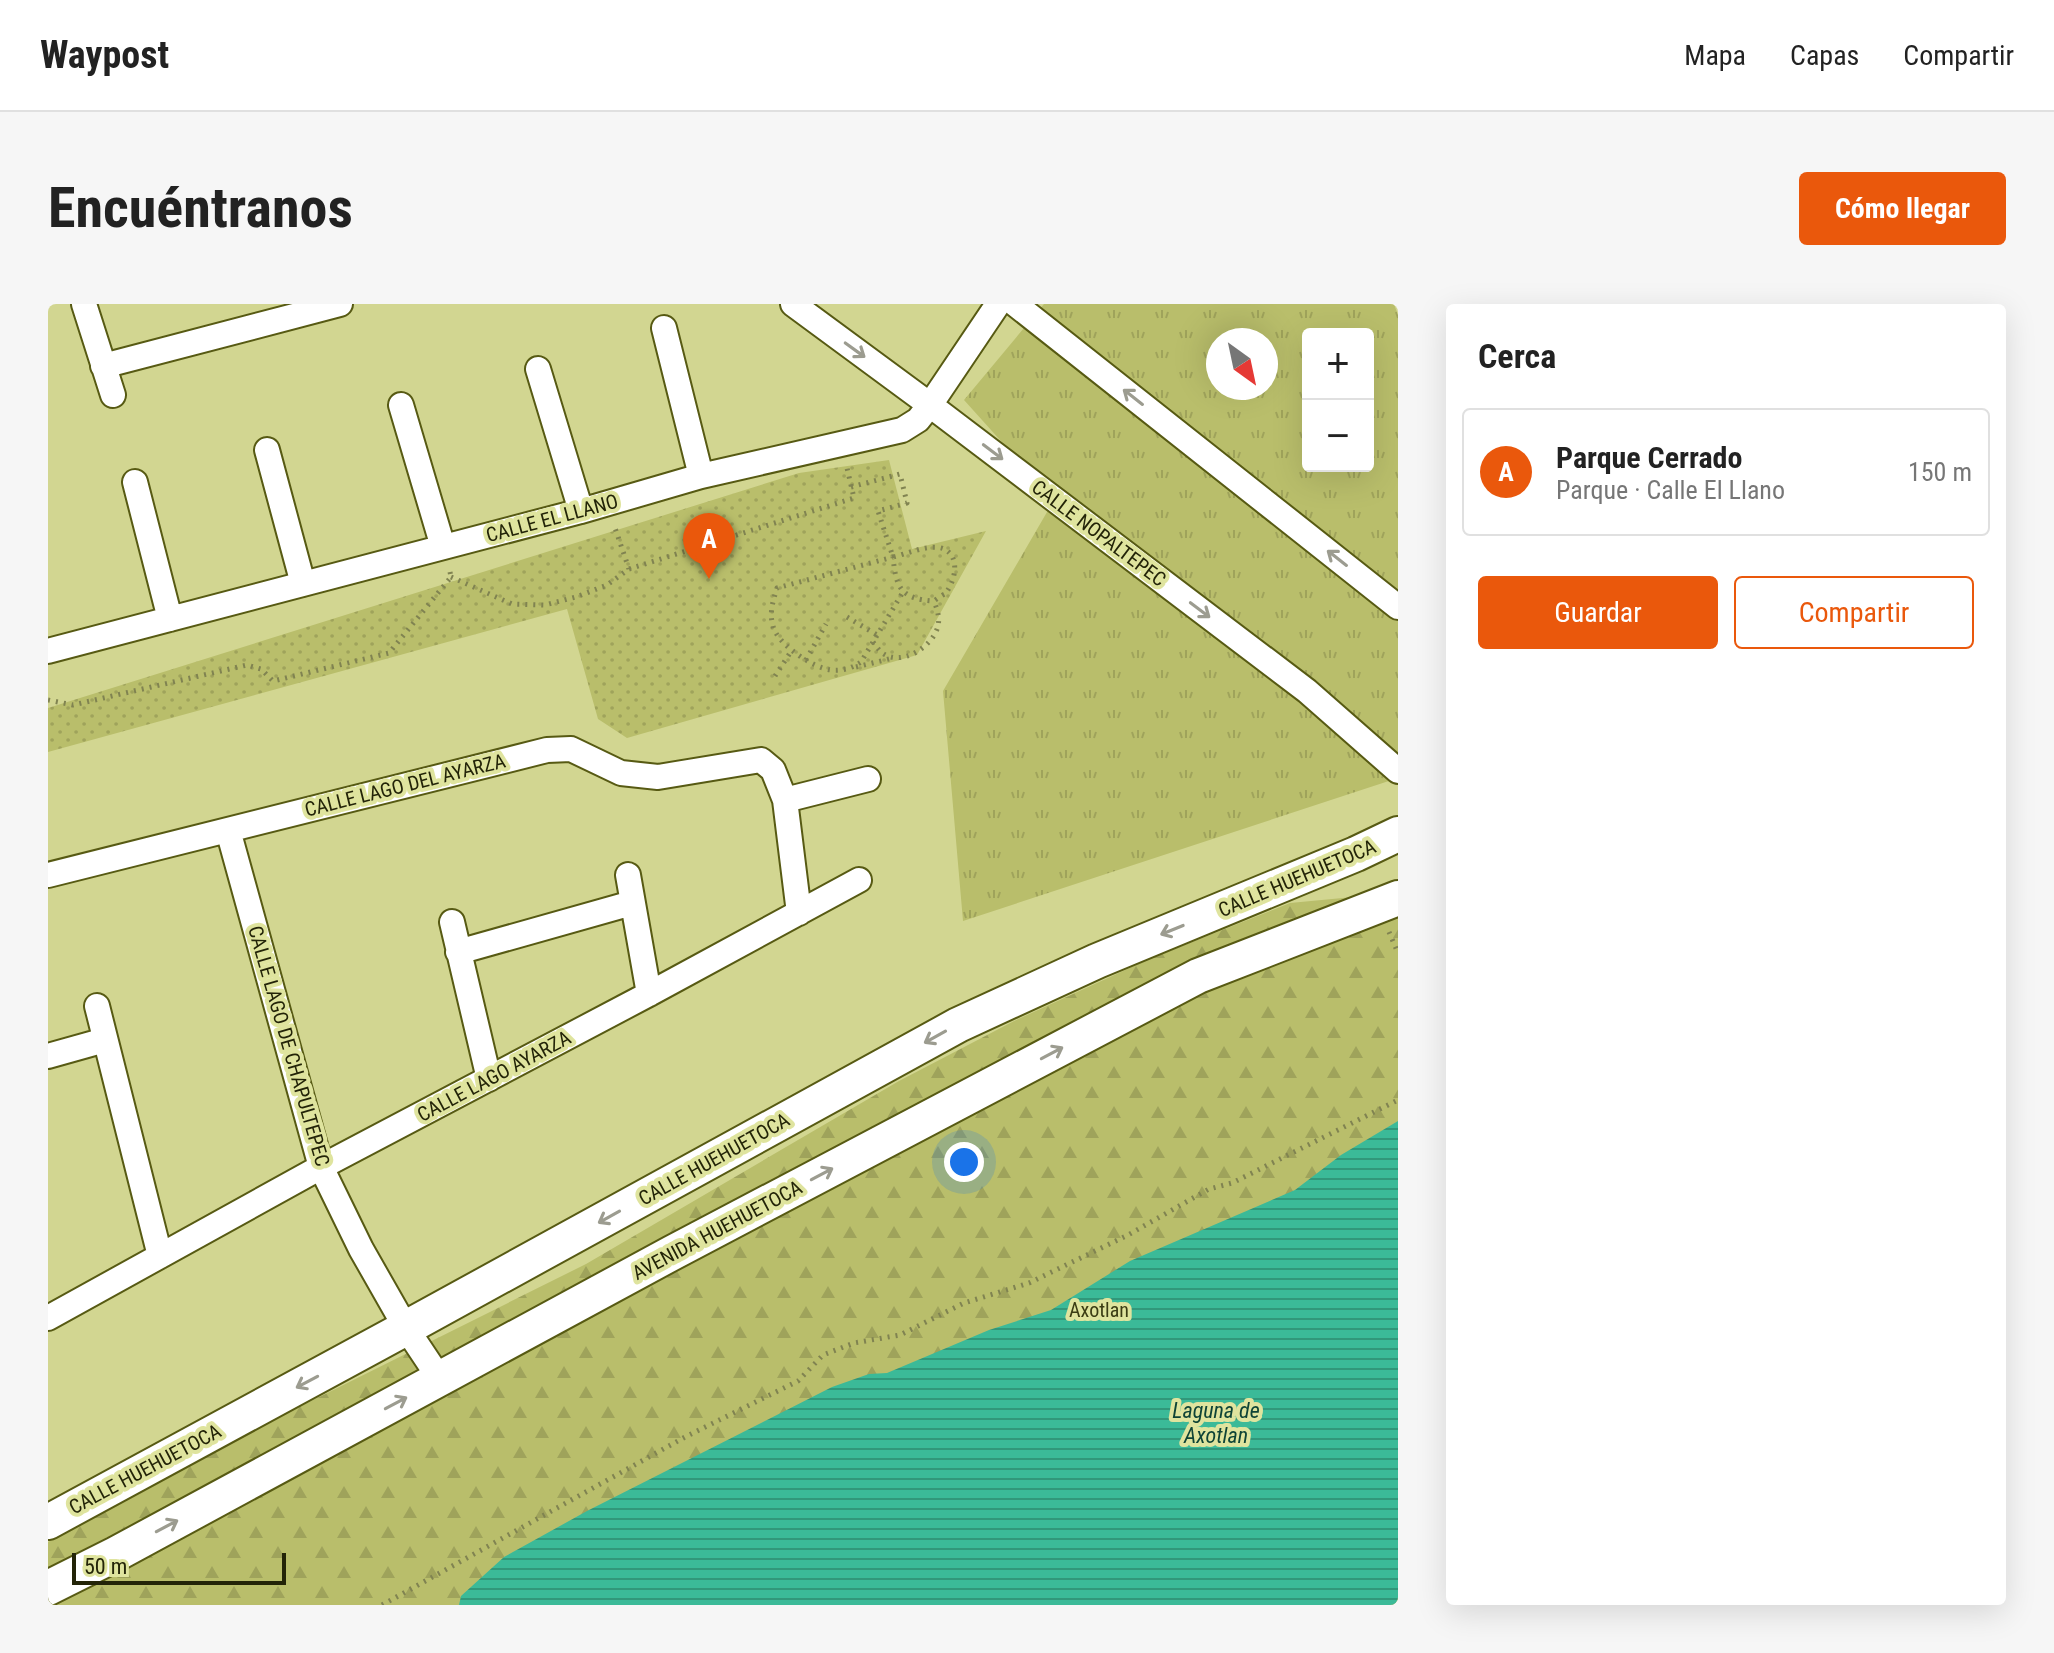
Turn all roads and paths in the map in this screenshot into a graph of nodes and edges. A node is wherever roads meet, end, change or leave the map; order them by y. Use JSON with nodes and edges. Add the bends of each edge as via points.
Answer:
{"nodes":[{"id":1,"x":84,"y":304,"type":"edge"},
{"id":2,"x":340,"y":304,"type":"edge"},
{"id":3,"x":793,"y":304,"type":"edge"},
{"id":4,"x":998,"y":304,"type":"edge"},
{"id":5,"x":1015,"y":304,"type":"edge"},
{"id":6,"x":664,"y":328,"type":"dead end"},
{"id":7,"x":103,"y":366,"type":"junction"},
{"id":8,"x":538,"y":369,"type":"dead end"},
{"id":9,"x":113,"y":395,"type":"dead end"},
{"id":10,"x":401,"y":405,"type":"dead end"},
{"id":11,"x":930,"y":405,"type":"junction"},
{"id":12,"x":842,"y":444,"type":"junction"},
{"id":13,"x":267,"y":450,"type":"dead end"},
{"id":14,"x":701,"y":476,"type":"junction"},
{"id":15,"x":135,"y":482,"type":"dead end"},
{"id":16,"x":851,"y":487,"type":"junction"},
{"id":17,"x":581,"y":511,"type":"junction"},
{"id":18,"x":614,"y":524,"type":"dead end"},
{"id":19,"x":443,"y":547,"type":"junction"},
{"id":20,"x":893,"y":557,"type":"junction"},
{"id":21,"x":629,"y":569,"type":"junction"},
{"id":22,"x":451,"y":577,"type":"junction"},
{"id":23,"x":303,"y":584,"type":"junction"},
{"id":24,"x":903,"y":592,"type":"junction"},
{"id":25,"x":934,"y":601,"type":"junction"},
{"id":26,"x":1398,"y":607,"type":"edge"},
{"id":27,"x":847,"y":617,"type":"dead end"},
{"id":28,"x":170,"y":619,"type":"junction"},
{"id":29,"x":826,"y":624,"type":"dead end"},
{"id":30,"x":877,"y":635,"type":"junction"},
{"id":31,"x":873,"y":642,"type":"junction"},
{"id":32,"x":792,"y":650,"type":"junction"},
{"id":33,"x":48,"y":651,"type":"edge"},
{"id":34,"x":894,"y":658,"type":"junction"},
{"id":35,"x":806,"y":660,"type":"junction"},
{"id":36,"x":850,"y":669,"type":"junction"},
{"id":37,"x":775,"y":676,"type":"dead end"},
{"id":38,"x":48,"y":700,"type":"edge"},
{"id":39,"x":1398,"y":771,"type":"edge"},
{"id":40,"x":868,"y":779,"type":"dead end"},
{"id":41,"x":785,"y":800,"type":"junction"},
{"id":42,"x":228,"y":830,"type":"junction"},
{"id":43,"x":1398,"y":834,"type":"edge"},
{"id":44,"x":48,"y":875,"type":"edge"},
{"id":45,"x":628,"y":875,"type":"dead end"},
{"id":46,"x":859,"y":880,"type":"dead end"},
{"id":47,"x":1398,"y":898,"type":"edge"},
{"id":48,"x":632,"y":903,"type":"junction"},
{"id":49,"x":799,"y":913,"type":"junction"},
{"id":50,"x":452,"y":922,"type":"dead end"},
{"id":51,"x":458,"y":952,"type":"junction"},
{"id":52,"x":649,"y":994,"type":"junction"},
{"id":53,"x":97,"y":1006,"type":"dead end"},
{"id":54,"x":105,"y":1040,"type":"junction"},
{"id":55,"x":48,"y":1056,"type":"edge"},
{"id":56,"x":489,"y":1079,"type":"junction"},
{"id":57,"x":1398,"y":1100,"type":"edge"},
{"id":58,"x":321,"y":1167,"type":"junction"},
{"id":59,"x":160,"y":1256,"type":"junction"},
{"id":60,"x":48,"y":1318,"type":"edge"},
{"id":61,"x":406,"y":1328,"type":"junction"},
{"id":62,"x":440,"y":1379,"type":"junction"},
{"id":63,"x":48,"y":1522,"type":"edge"},
{"id":64,"x":48,"y":1588,"type":"edge"},
{"id":65,"x":382,"y":1605,"type":"edge"}],
"edges":[{"from":1,"to":7,"type":"street"},
{"from":2,"to":7,"type":"street"},
{"from":3,"to":11,"type":"street","name":"CALLE NOPALTEPEC","one_way":true},
{"from":4,"to":11,"type":"street","name":"CALLE EL LLANO"},
{"from":26,"to":5,"type":"street","one_way":true},
{"from":6,"to":14,"type":"street"},
{"from":7,"to":9,"type":"street"},
{"from":8,"to":17,"type":"street"},
{"from":10,"to":19,"type":"street"},
{"from":11,"to":12,"type":"street","name":"CALLE EL LLANO","via":[[902,430]]},
{"from":11,"to":39,"type":"street","name":"CALLE NOPALTEPEC","one_way":true,"via":[[1307,691]]},
{"from":12,"to":14,"type":"street","name":"CALLE EL LLANO"},
{"from":12,"to":16,"type":"path"},
{"from":13,"to":23,"type":"street"},
{"from":14,"to":17,"type":"street","name":"CALLE EL LLANO"},
{"from":15,"to":28,"type":"street"},
{"from":16,"to":20,"type":"path","via":[[900,474],[907,503],[878,511]]},
{"from":16,"to":21,"type":"path","via":[[854,498]]},
{"from":17,"to":19,"type":"street","name":"CALLE EL LLANO"},
{"from":18,"to":21,"type":"path"},
{"from":19,"to":22,"type":"path"},
{"from":19,"to":23,"type":"street","name":"CALLE EL LLANO"},
{"from":20,"to":24,"type":"path"},
{"from":20,"to":25,"type":"path","via":[[945,549],[956,566],[953,581]]},
{"from":20,"to":32,"type":"path","via":[[777,588],[773,627],[780,642]]},
{"from":21,"to":22,"type":"path","via":[[607,585],[545,605],[512,604]]},
{"from":22,"to":38,"type":"path","via":[[389,653],[273,681],[247,665],[73,705]]},
{"from":23,"to":28,"type":"street","name":"CALLE EL LLANO"},
{"from":24,"to":25,"type":"path"},
{"from":24,"to":30,"type":"path"},
{"from":25,"to":34,"type":"path","via":[[938,626],[932,639],[910,655]]},
{"from":27,"to":30,"type":"path"},
{"from":28,"to":33,"type":"street","name":"CALLE EL LLANO"},
{"from":29,"to":35,"type":"path"},
{"from":30,"to":31,"type":"path"},
{"from":31,"to":34,"type":"path"},
{"from":31,"to":36,"type":"path"},
{"from":32,"to":35,"type":"path"},
{"from":32,"to":37,"type":"path"},
{"from":34,"to":36,"type":"path"},
{"from":35,"to":36,"type":"path","via":[[829,670]]},
{"from":40,"to":41,"type":"street"},
{"from":41,"to":42,"type":"street","name":"CALLE LAGO DEL AYARZA","via":[[773,770],[761,760],[658,777],[621,773],[571,749],[547,750]]},
{"from":41,"to":49,"type":"street"},
{"from":42,"to":44,"type":"street","name":"CALLE LAGO DEL AYARZA"},
{"from":42,"to":58,"type":"street","name":"CALLE LAGO DE CHAPULTEPEC"},
{"from":43,"to":61,"type":"main road","name":"CALLE HUEHUETOCA","one_way":true,"via":[[958,1025]]},
{"from":45,"to":48,"type":"street"},
{"from":46,"to":49,"type":"street","name":"CALLE LAGO AYARZA"},
{"from":62,"to":47,"type":"main road","name":"AVENIDA HUEHUETOCA","one_way":true,"via":[[1198,976]]},
{"from":48,"to":51,"type":"street"},
{"from":48,"to":52,"type":"street"},
{"from":49,"to":52,"type":"street","name":"CALLE LAGO AYARZA"},
{"from":50,"to":51,"type":"street"},
{"from":51,"to":56,"type":"street"},
{"from":52,"to":56,"type":"street","name":"CALLE LAGO AYARZA"},
{"from":53,"to":54,"type":"street"},
{"from":54,"to":55,"type":"street"},
{"from":54,"to":59,"type":"street"},
{"from":56,"to":58,"type":"street","name":"CALLE LAGO AYARZA"},
{"from":57,"to":65,"type":"path","via":[[1232,1183],[1209,1189],[1029,1283],[964,1303],[900,1335],[823,1355],[798,1381],[685,1437]]},
{"from":58,"to":59,"type":"street","name":"CALLE LAGO AYARZA"},
{"from":58,"to":61,"type":"street","name":"CALLE LAGO DE CHAPULTEPEC"},
{"from":59,"to":60,"type":"street","name":"CALLE LAGO AYARZA"},
{"from":61,"to":62,"type":"street","name":"CALLE LAGO DE CHAPULTEPEC"},
{"from":61,"to":63,"type":"main road","name":"CALLE HUEHUETOCA","one_way":true},
{"from":64,"to":62,"type":"main road","name":"AVENIDA HUEHUETOCA","one_way":true}]}
